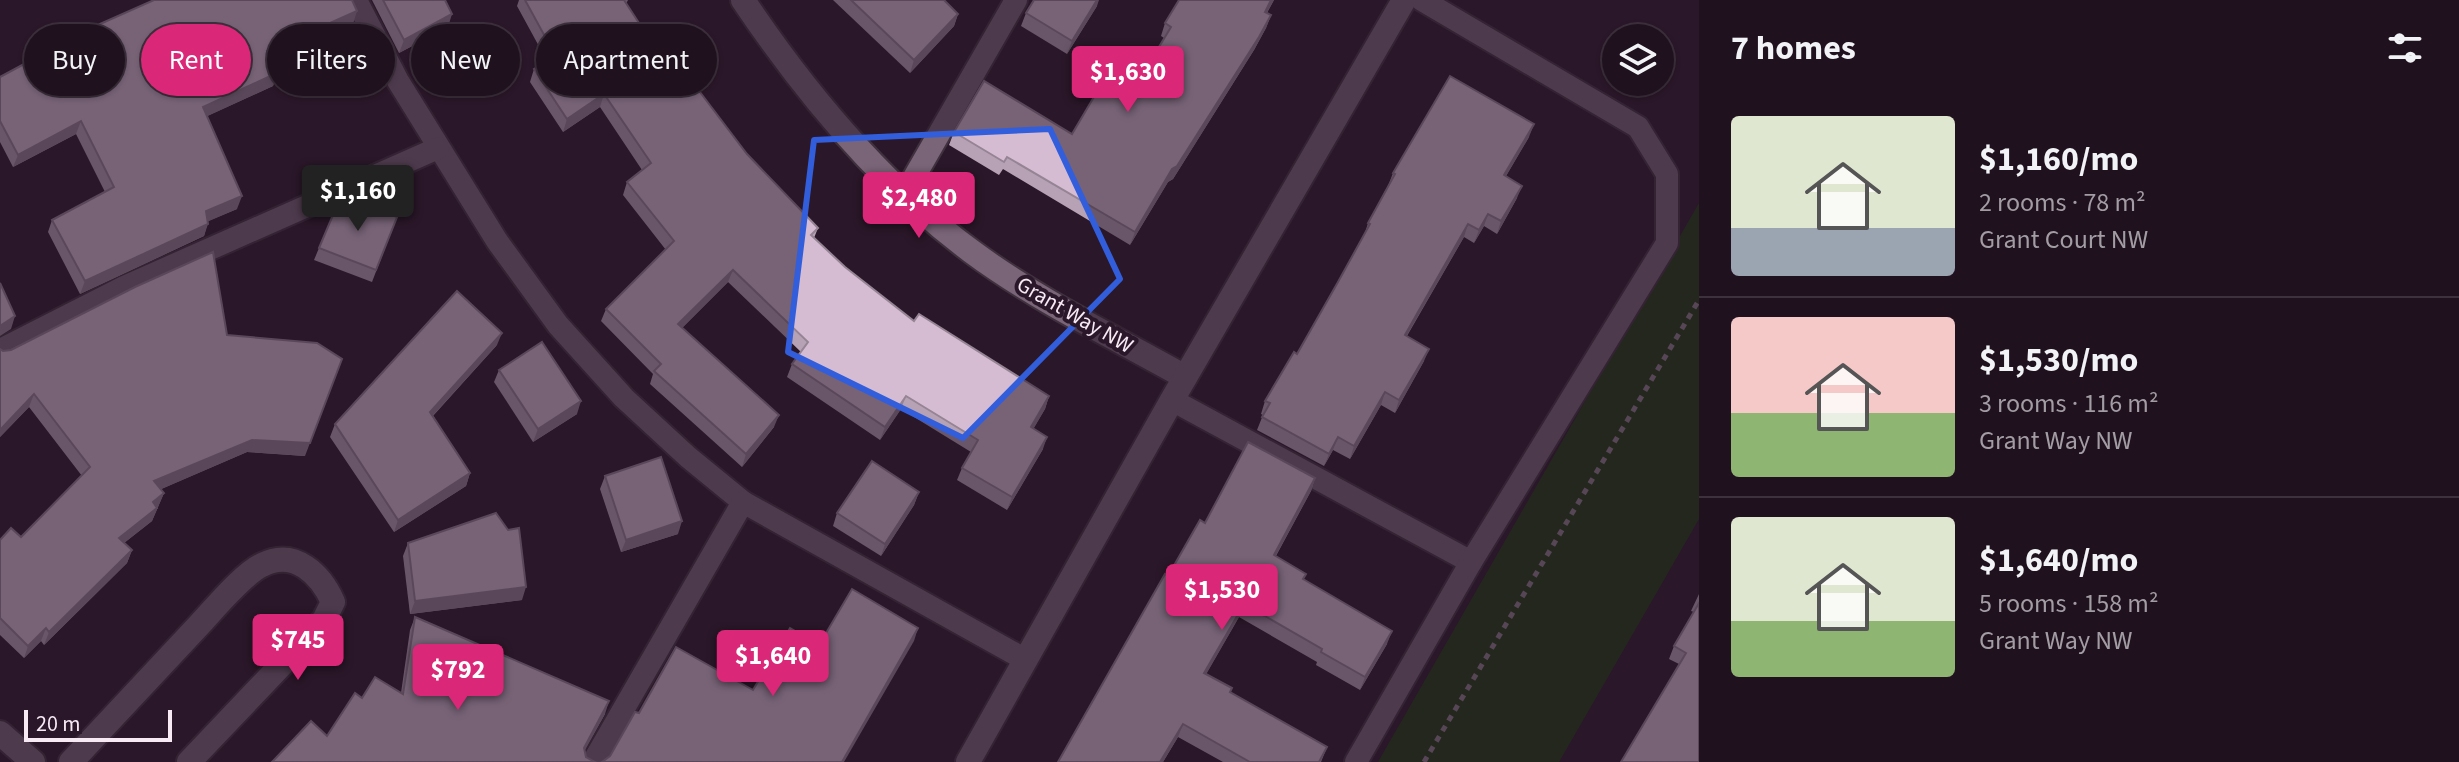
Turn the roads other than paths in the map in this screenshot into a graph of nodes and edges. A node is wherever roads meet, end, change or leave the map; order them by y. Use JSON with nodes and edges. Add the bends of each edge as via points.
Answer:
{"nodes":[{"id":1,"x":356,"y":0,"type":"edge"},
{"id":2,"x":743,"y":0,"type":"edge"},
{"id":3,"x":1016,"y":0,"type":"edge"},
{"id":4,"x":1404,"y":0,"type":"edge"},
{"id":5,"x":1422,"y":0,"type":"edge"},
{"id":6,"x":438,"y":148,"type":"junction"},
{"id":7,"x":905,"y":193,"type":"junction"},
{"id":8,"x":0,"y":350,"type":"edge"},
{"id":9,"x":1185,"y":377,"type":"junction"},
{"id":10,"x":1172,"y":400,"type":"junction"},
{"id":11,"x":743,"y":502,"type":"junction"},
{"id":12,"x":1471,"y":562,"type":"junction"},
{"id":13,"x":1026,"y":660,"type":"junction"},
{"id":14,"x":0,"y":733,"type":"edge"},
{"id":15,"x":33,"y":762,"type":"edge"},
{"id":16,"x":71,"y":762,"type":"edge"},
{"id":17,"x":189,"y":762,"type":"edge"},
{"id":18,"x":593,"y":762,"type":"edge"},
{"id":19,"x":968,"y":762,"type":"edge"},
{"id":20,"x":1356,"y":762,"type":"edge"}],
"edges":[{"from":1,"to":6,"type":"lane"},
{"from":2,"to":7,"type":"street","name":"Grant Way NW","via":[[803,83]]},
{"from":3,"to":7,"type":"lane"},
{"from":4,"to":9,"type":"street"},
{"from":5,"to":12,"type":"lane","via":[[1638,127],[1667,174],[1667,243]]},
{"from":6,"to":8,"type":"lane","via":[[124,287]]},
{"from":6,"to":11,"type":"lane","via":[[558,325],[624,398]]},
{"from":7,"to":9,"type":"street","name":"Grant Way NW","via":[[971,251],[1016,281]]},
{"from":9,"to":10,"type":"street"},
{"from":10,"to":12,"type":"lane"},
{"from":10,"to":13,"type":"street"},
{"from":11,"to":13,"type":"lane"},
{"from":11,"to":18,"type":"lane"},
{"from":12,"to":20,"type":"lane"},
{"from":13,"to":19,"type":"street"},
{"from":14,"to":15,"type":"street"},
{"from":16,"to":17,"type":"street","via":[[262,564],[306,565],[324,582],[333,602],[324,620]]}]}
